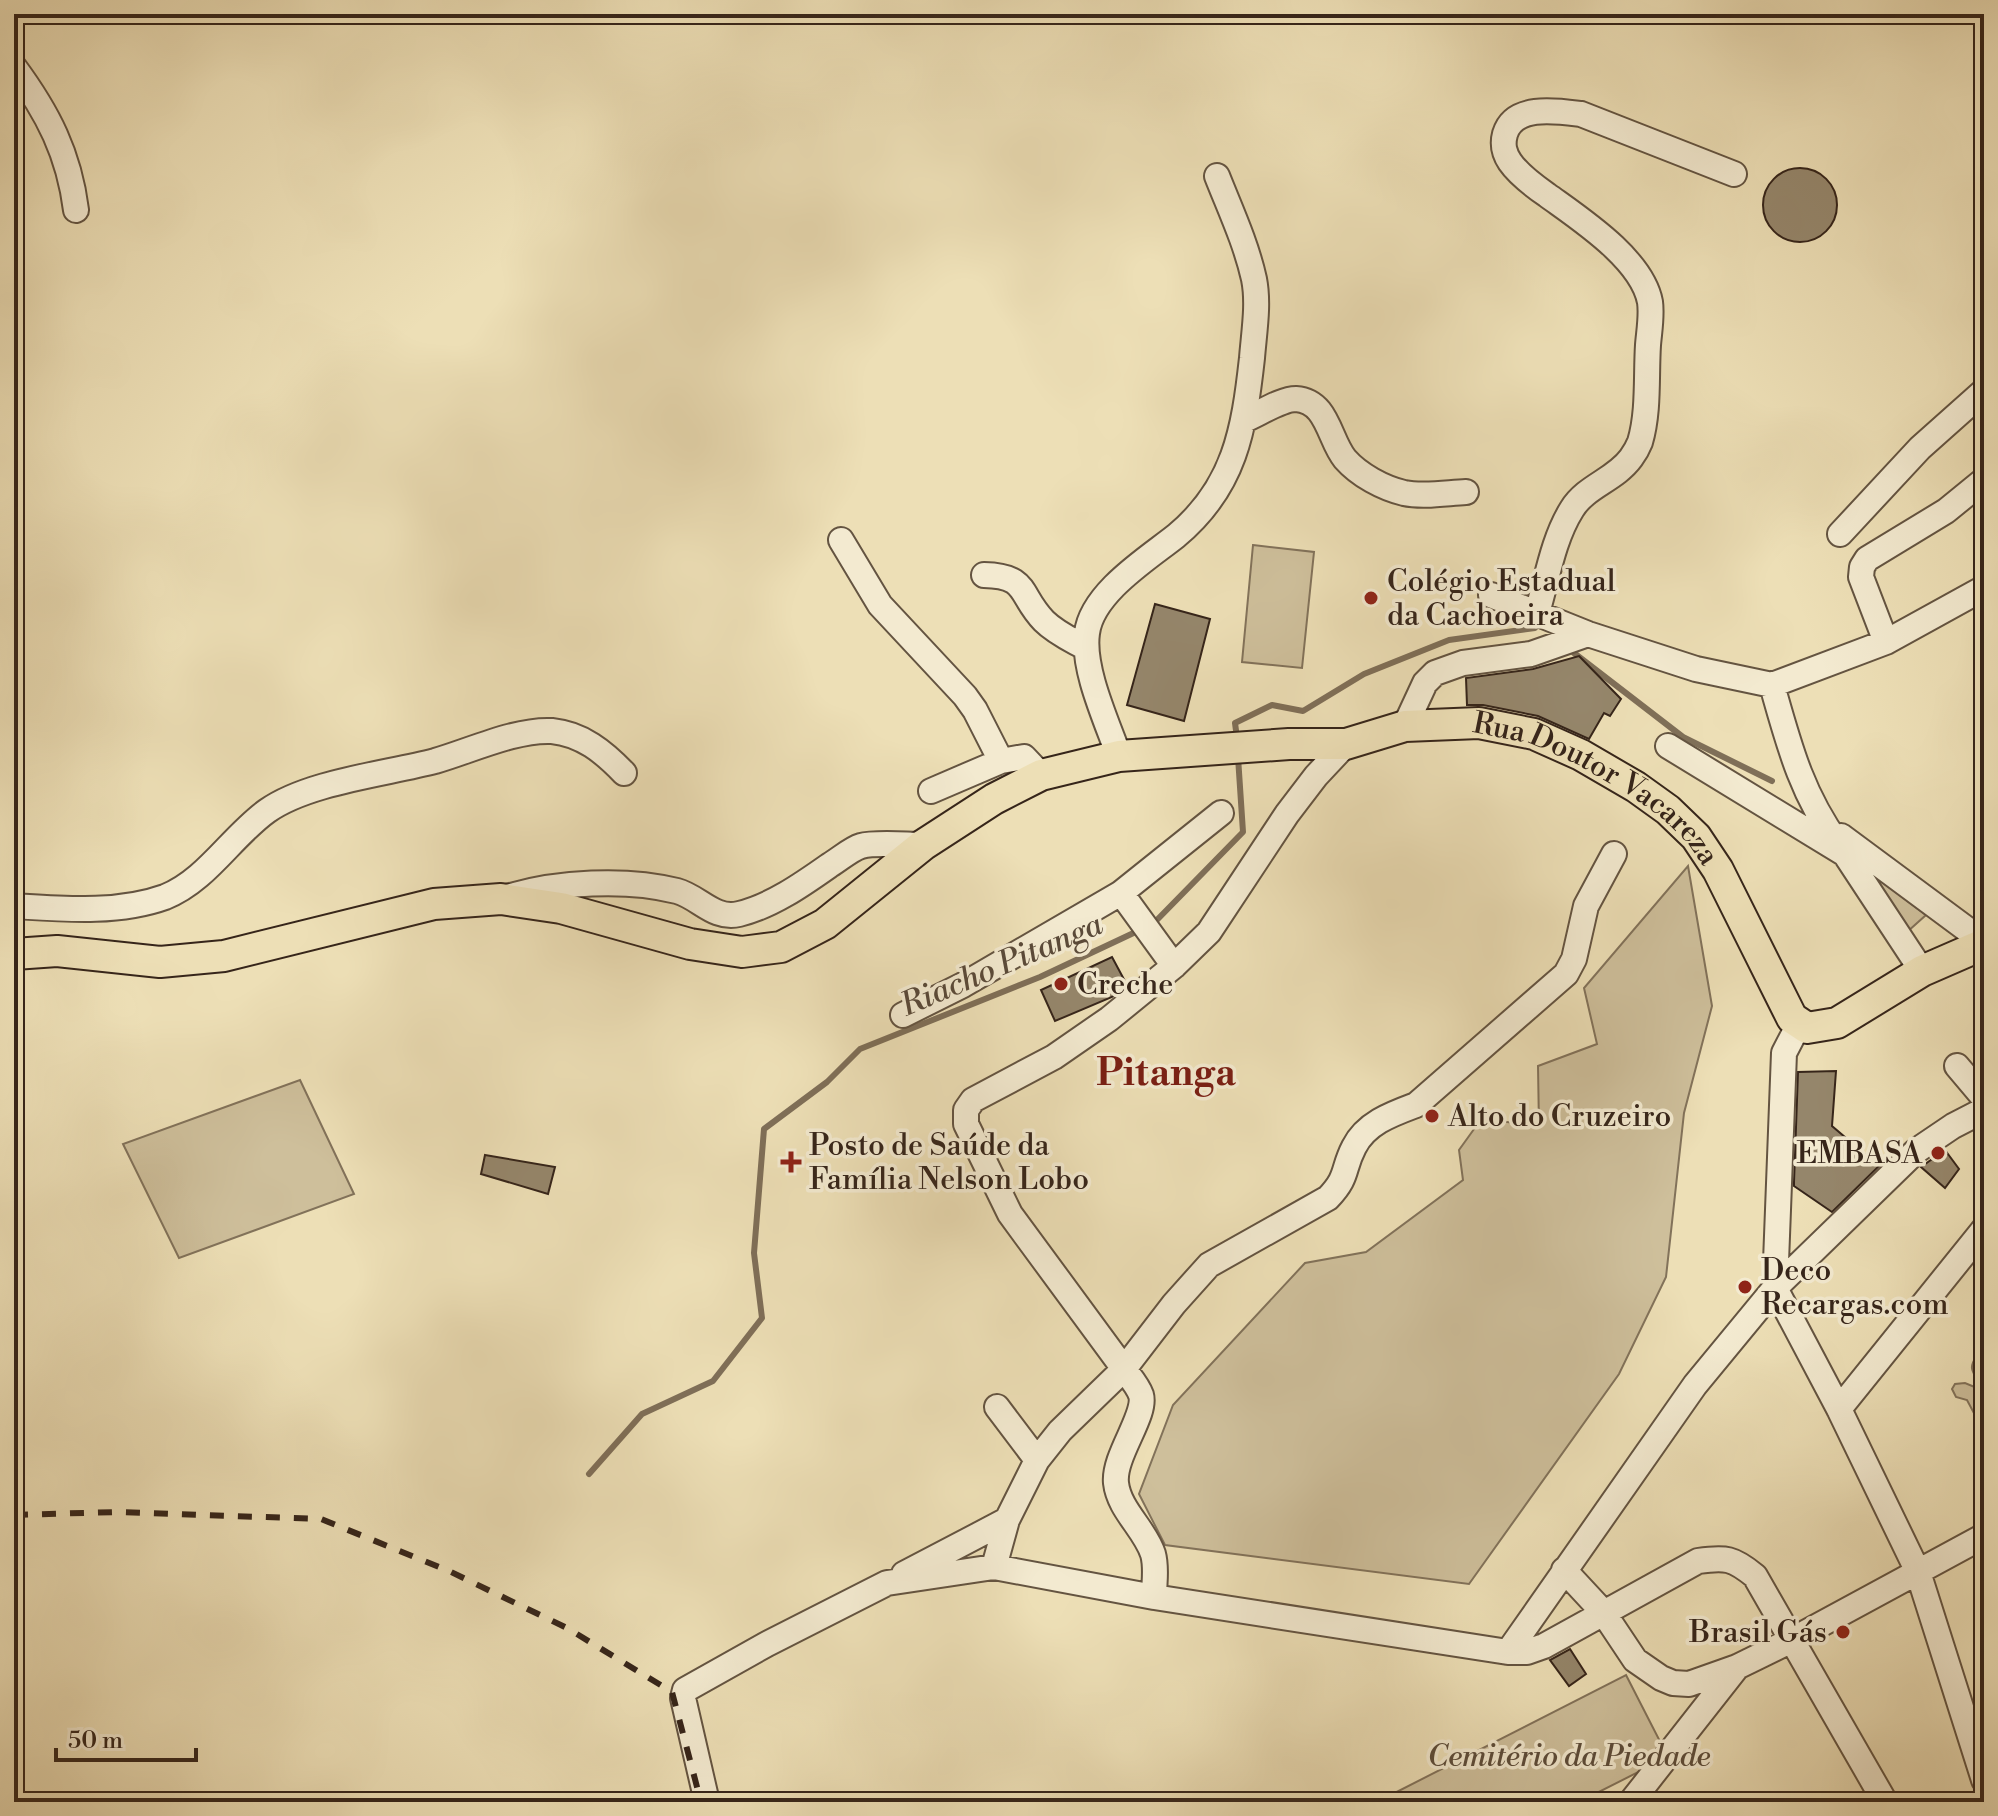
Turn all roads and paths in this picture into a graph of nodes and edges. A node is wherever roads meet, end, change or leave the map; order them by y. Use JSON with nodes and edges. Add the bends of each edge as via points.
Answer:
{"nodes":[{"id":1,"x":14,"y":67,"type":"edge"},
{"id":2,"x":1734,"y":174,"type":"dead end"},
{"id":3,"x":1217,"y":176,"type":"dead end"},
{"id":4,"x":76,"y":210,"type":"dead end"},
{"id":5,"x":1984,"y":391,"type":"edge"},
{"id":6,"x":1244,"y":420,"type":"junction"},
{"id":7,"x":1984,"y":480,"type":"edge"},
{"id":8,"x":1466,"y":492,"type":"dead end"},
{"id":9,"x":1840,"y":534,"type":"dead end"},
{"id":10,"x":841,"y":540,"type":"dead end"},
{"id":11,"x":984,"y":575,"type":"dead end"},
{"id":12,"x":1984,"y":588,"type":"edge"},
{"id":13,"x":1491,"y":595,"type":"dead end"},
{"id":14,"x":1537,"y":613,"type":"junction"},
{"id":15,"x":1588,"y":634,"type":"junction"},
{"id":16,"x":1886,"y":642,"type":"junction"},
{"id":17,"x":1086,"y":648,"type":"junction"},
{"id":18,"x":1772,"y":685,"type":"junction"},
{"id":19,"x":1405,"y":726,"type":"junction"},
{"id":20,"x":1346,"y":744,"type":"junction"},
{"id":21,"x":1668,"y":746,"type":"dead end"},
{"id":22,"x":1119,"y":756,"type":"junction"},
{"id":23,"x":1001,"y":761,"type":"junction"},
{"id":24,"x":624,"y":773,"type":"dead end"},
{"id":25,"x":1041,"y":775,"type":"junction"},
{"id":26,"x":931,"y":791,"type":"dead end"},
{"id":27,"x":1221,"y":813,"type":"dead end"},
{"id":28,"x":1821,"y":820,"type":"junction"},
{"id":29,"x":923,"y":845,"type":"junction"},
{"id":30,"x":1614,"y":854,"type":"dead end"},
{"id":31,"x":1845,"y":854,"type":"junction"},
{"id":32,"x":1121,"y":893,"type":"junction"},
{"id":33,"x":501,"y":899,"type":"junction"},
{"id":34,"x":14,"y":906,"type":"edge"},
{"id":35,"x":1984,"y":943,"type":"edge"},
{"id":36,"x":14,"y":954,"type":"edge"},
{"id":37,"x":1174,"y":966,"type":"junction"},
{"id":38,"x":1922,"y":971,"type":"junction"},
{"id":39,"x":903,"y":1015,"type":"dead end"},
{"id":40,"x":1799,"y":1024,"type":"junction"},
{"id":41,"x":1957,"y":1066,"type":"dead end"},
{"id":42,"x":1984,"y":1098,"type":"edge"},
{"id":43,"x":1984,"y":1110,"type":"edge"},
{"id":44,"x":1984,"y":1229,"type":"edge"},
{"id":45,"x":1775,"y":1288,"type":"junction"},
{"id":46,"x":1124,"y":1369,"type":"junction"},
{"id":47,"x":997,"y":1407,"type":"dead end"},
{"id":48,"x":1839,"y":1409,"type":"junction"},
{"id":49,"x":1037,"y":1460,"type":"junction"},
{"id":50,"x":1007,"y":1520,"type":"junction"},
{"id":51,"x":1984,"y":1536,"type":"edge"},
{"id":52,"x":994,"y":1567,"type":"junction"},
{"id":53,"x":1564,"y":1570,"type":"junction"},
{"id":54,"x":1918,"y":1572,"type":"junction"},
{"id":55,"x":887,"y":1583,"type":"junction"},
{"id":56,"x":1154,"y":1597,"type":"junction"},
{"id":57,"x":1603,"y":1612,"type":"junction"},
{"id":58,"x":1792,"y":1640,"type":"junction"},
{"id":59,"x":1508,"y":1652,"type":"junction"},
{"id":60,"x":1737,"y":1667,"type":"junction"},
{"id":61,"x":1984,"y":1780,"type":"edge"},
{"id":62,"x":707,"y":1802,"type":"edge"},
{"id":63,"x":1631,"y":1802,"type":"edge"},
{"id":64,"x":1885,"y":1802,"type":"edge"}],
"edges":[{"from":1,"to":4,"type":"street","via":[[64,152]]},
{"from":2,"to":14,"type":"street","via":[[1581,114],[1533,112],[1516,118],[1506,131],[1503,148],[1511,165],[1633,267],[1650,304],[1639,443],[1617,473],[1574,506],[1563,525]]},
{"from":3,"to":6,"type":"street","via":[[1254,281],[1256,316]]},
{"from":5,"to":9,"type":"street","via":[[1920,448]]},
{"from":6,"to":8,"type":"street","via":[[1292,399],[1305,401],[1329,425],[1343,457],[1381,485],[1405,493]]},
{"from":6,"to":17,"type":"street","via":[[1231,467],[1208,506],[1124,575],[1096,610]]},
{"from":7,"to":16,"type":"street","via":[[1862,567],[1861,577]]},
{"from":10,"to":23,"type":"street","via":[[880,605],[965,696]]},
{"from":11,"to":17,"type":"street","via":[[1012,579],[1045,622]]},
{"from":12,"to":16,"type":"street"},
{"from":13,"to":14,"type":"street"},
{"from":14,"to":15,"type":"street"},
{"from":15,"to":18,"type":"street","via":[[1696,669]]},
{"from":15,"to":19,"type":"street","via":[[1531,654],[1463,663],[1435,673]]},
{"from":16,"to":18,"type":"street"},
{"from":17,"to":22,"type":"street"},
{"from":18,"to":28,"type":"street","via":[[1797,773]]},
{"from":19,"to":20,"type":"main road","name":"Rua Doutor Vacareza"},
{"from":19,"to":40,"type":"main road","name":"Rua Doutor Vacareza","via":[[1479,723],[1534,734],[1581,755],[1668,810],[1696,837],[1718,870]]},
{"from":20,"to":22,"type":"main road","name":"Rua Doutor Vacareza"},
{"from":20,"to":37,"type":"street","via":[[1287,814],[1209,932]]},
{"from":21,"to":31,"type":"street"},
{"from":22,"to":25,"type":"main road","name":"Rua Doutor Vacareza"},
{"from":23,"to":25,"type":"street","via":[[1024,757]]},
{"from":23,"to":26,"type":"street"},
{"from":24,"to":34,"type":"street","via":[[579,737],[529,732],[308,791],[269,809],[197,877],[167,896],[75,910]]},
{"from":25,"to":29,"type":"main road","name":"Rua Doutor Vacareza"},
{"from":27,"to":32,"type":"street"},
{"from":28,"to":31,"type":"street"},
{"from":28,"to":35,"type":"street"},
{"from":29,"to":33,"type":"street","via":[[861,846],[773,900],[738,914],[710,910],[679,892],[612,884],[531,890]]},
{"from":29,"to":33,"type":"main road","name":"Rua Doutor Vacareza","via":[[825,924],[781,947],[742,952],[690,944],[561,908]]},
{"from":30,"to":46,"type":"street","via":[[1586,906],[1566,974],[1416,1105],[1374,1124],[1354,1146],[1343,1182],[1328,1198],[1209,1265]]},
{"from":31,"to":38,"type":"street"},
{"from":32,"to":37,"type":"street"},
{"from":32,"to":39,"type":"street"},
{"from":33,"to":36,"type":"main road","name":"Rua Doutor Vacareza","via":[[434,904],[224,956],[160,962],[57,951]]},
{"from":35,"to":38,"type":"main road"},
{"from":37,"to":46,"type":"street","via":[[1098,1027],[973,1100],[966,1110],[966,1124],[1010,1214]]},
{"from":38,"to":40,"type":"main road","via":[[1837,1023],[1818,1028]]},
{"from":40,"to":45,"type":"street","via":[[1784,1053]]},
{"from":41,"to":42,"type":"street"},
{"from":43,"to":45,"type":"street","via":[[1916,1151]]},
{"from":44,"to":48,"type":"street"},
{"from":45,"to":48,"type":"street"},
{"from":45,"to":53,"type":"street","via":[[1695,1385]]},
{"from":46,"to":49,"type":"street"},
{"from":46,"to":56,"type":"street","via":[[1142,1402],[1115,1481],[1152,1550]]},
{"from":47,"to":49,"type":"street"},
{"from":48,"to":54,"type":"street"},
{"from":49,"to":50,"type":"street"},
{"from":50,"to":52,"type":"street"},
{"from":50,"to":55,"type":"street"},
{"from":51,"to":54,"type":"street"},
{"from":52,"to":55,"type":"street"},
{"from":52,"to":56,"type":"street"},
{"from":53,"to":57,"type":"street"},
{"from":53,"to":59,"type":"street"},
{"from":54,"to":58,"type":"street"},
{"from":54,"to":61,"type":"street"},
{"from":55,"to":62,"type":"street","via":[[685,1690]]},
{"from":56,"to":59,"type":"street"},
{"from":57,"to":58,"type":"street","via":[[1698,1561],[1719,1558],[1737,1562],[1755,1576]]},
{"from":57,"to":59,"type":"street","via":[[1544,1646]]},
{"from":57,"to":60,"type":"street","via":[[1635,1660],[1673,1683],[1689,1684]]},
{"from":58,"to":60,"type":"street"},
{"from":58,"to":64,"type":"street"},
{"from":60,"to":63,"type":"street"}]}
